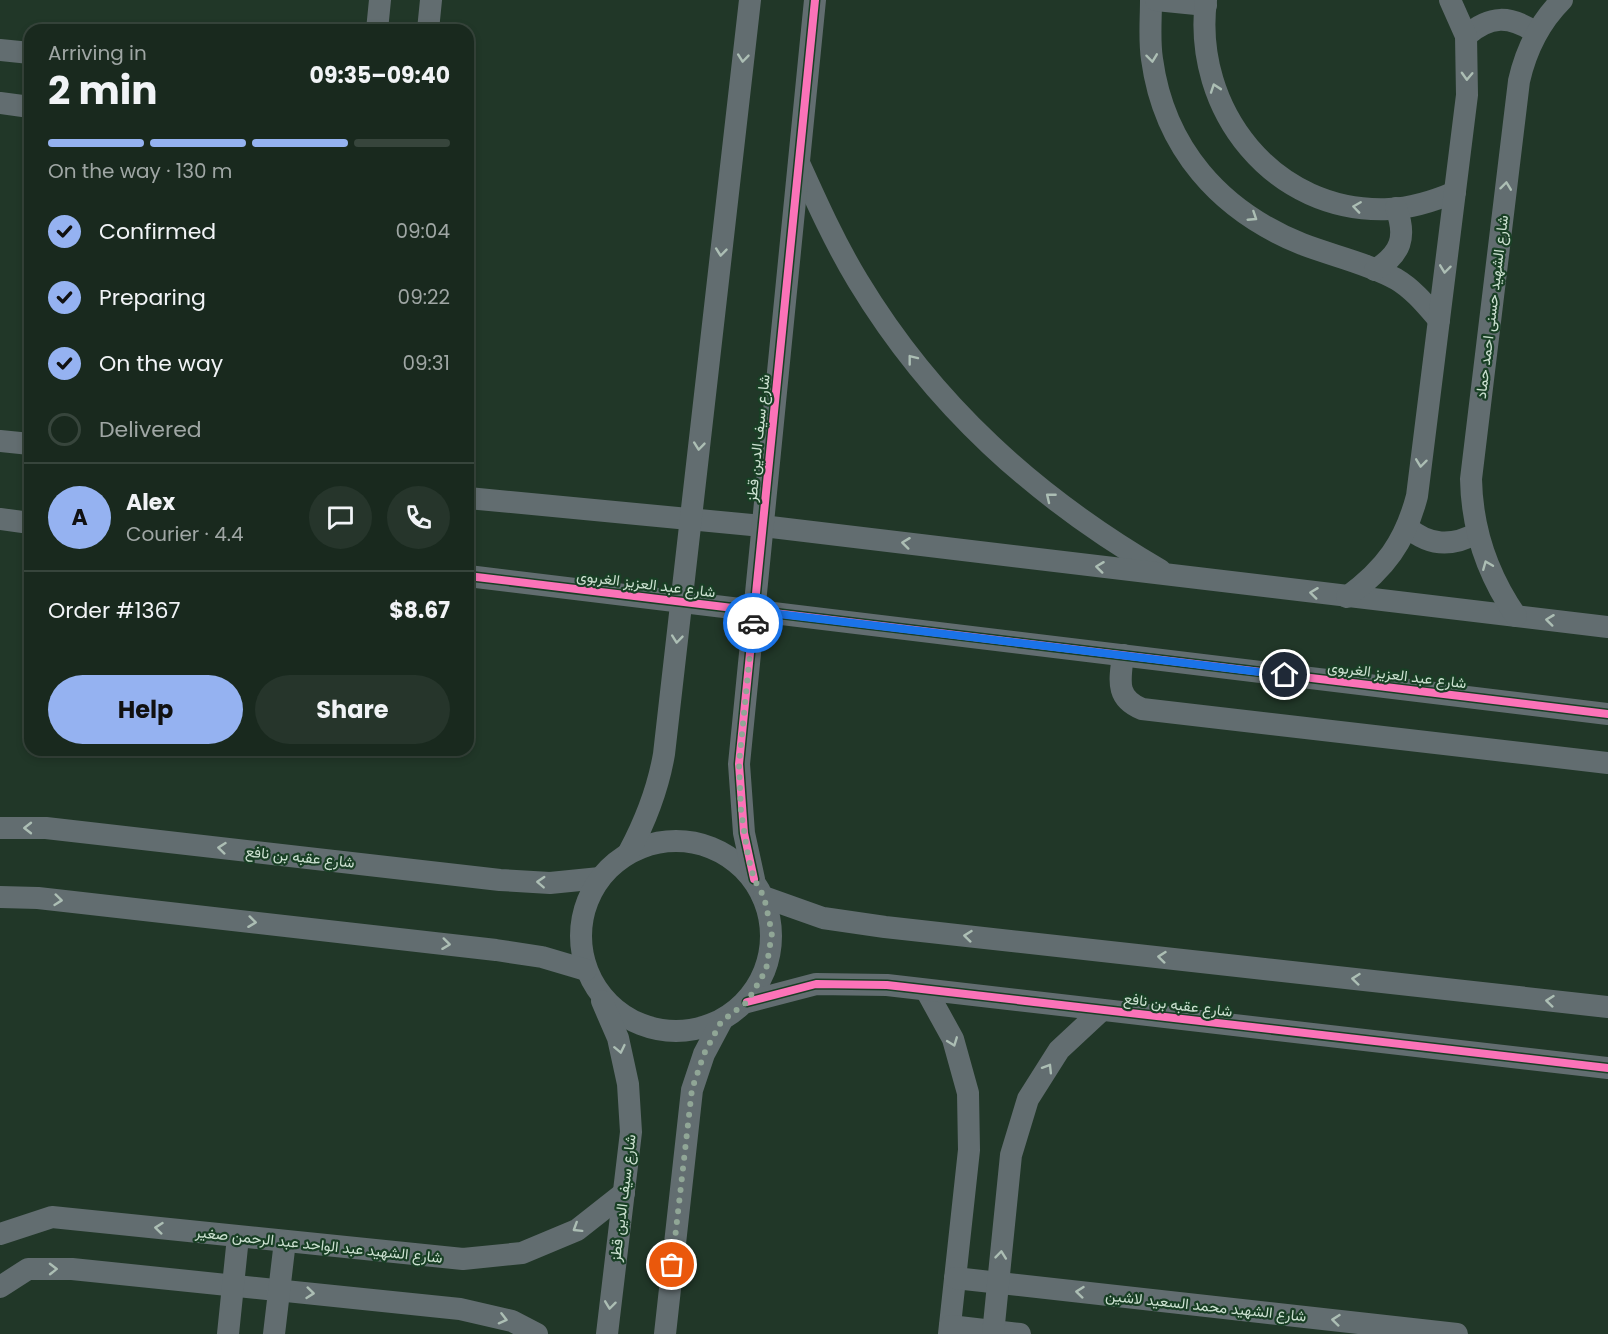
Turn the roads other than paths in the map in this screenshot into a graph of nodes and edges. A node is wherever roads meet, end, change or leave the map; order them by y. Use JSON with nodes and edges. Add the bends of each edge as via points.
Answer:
{"nodes":[{"id":1,"x":380,"y":0,"type":"edge"},
{"id":2,"x":431,"y":0,"type":"edge"},
{"id":3,"x":750,"y":0,"type":"edge"},
{"id":4,"x":815,"y":0,"type":"edge"},
{"id":5,"x":1151,"y":0,"type":"edge"},
{"id":6,"x":1156,"y":0,"type":"edge"},
{"id":7,"x":1450,"y":0,"type":"edge"},
{"id":8,"x":1562,"y":0,"type":"edge"},
{"id":9,"x":1206,"y":2,"type":"edge"},
{"id":10,"x":378,"y":24,"type":"edge"},
{"id":11,"x":429,"y":24,"type":"edge"},
{"id":12,"x":1536,"y":33,"type":"junction"},
{"id":13,"x":1466,"y":36,"type":"junction"},
{"id":14,"x":0,"y":50,"type":"edge"},
{"id":15,"x":24,"y":52,"type":"edge"},
{"id":16,"x":0,"y":103,"type":"edge"},
{"id":17,"x":24,"y":106,"type":"edge"},
{"id":18,"x":799,"y":162,"type":"junction"},
{"id":19,"x":1455,"y":192,"type":"junction"},
{"id":20,"x":1396,"y":208,"type":"junction"},
{"id":21,"x":1376,"y":270,"type":"junction"},
{"id":22,"x":1439,"y":320,"type":"junction"},
{"id":23,"x":0,"y":441,"type":"edge"},
{"id":24,"x":24,"y":443,"type":"edge"},
{"id":25,"x":474,"y":499,"type":"edge"},
{"id":26,"x":691,"y":518,"type":"junction"},
{"id":27,"x":0,"y":519,"type":"edge"},
{"id":28,"x":24,"y":522,"type":"edge"},
{"id":29,"x":762,"y":526,"type":"junction"},
{"id":30,"x":1407,"y":527,"type":"junction"},
{"id":31,"x":1477,"y":532,"type":"junction"},
{"id":32,"x":1169,"y":575,"type":"junction"},
{"id":33,"x":474,"y":577,"type":"edge"},
{"id":34,"x":1347,"y":597,"type":"junction"},
{"id":35,"x":682,"y":602,"type":"junction"},
{"id":36,"x":754,"y":611,"type":"junction"},
{"id":37,"x":1516,"y":616,"type":"junction"},
{"id":38,"x":1608,"y":627,"type":"edge"},
{"id":39,"x":1123,"y":656,"type":"junction"},
{"id":40,"x":1608,"y":714,"type":"edge"},
{"id":41,"x":1608,"y":763,"type":"edge"},
{"id":42,"x":0,"y":828,"type":"edge"},
{"id":43,"x":629,"y":852,"type":"junction"},
{"id":44,"x":600,"y":878,"type":"junction"},
{"id":45,"x":759,"y":888,"type":"junction"},
{"id":46,"x":0,"y":897,"type":"edge"},
{"id":47,"x":586,"y":970,"type":"junction"},
{"id":48,"x":926,"y":990,"type":"junction"},
{"id":49,"x":600,"y":994,"type":"junction"},
{"id":50,"x":747,"y":1002,"type":"junction"},
{"id":51,"x":1608,"y":1007,"type":"edge"},
{"id":52,"x":1102,"y":1010,"type":"junction"},
{"id":53,"x":721,"y":1022,"type":"junction"},
{"id":54,"x":1608,"y":1068,"type":"edge"},
{"id":55,"x":624,"y":1193,"type":"junction"},
{"id":56,"x":0,"y":1234,"type":"edge"},
{"id":57,"x":238,"y":1237,"type":"junction"},
{"id":58,"x":285,"y":1241,"type":"junction"},
{"id":59,"x":955,"y":1278,"type":"junction"},
{"id":60,"x":998,"y":1283,"type":"junction"},
{"id":61,"x":233,"y":1285,"type":"junction"},
{"id":62,"x":0,"y":1287,"type":"edge"},
{"id":63,"x":279,"y":1290,"type":"junction"},
{"id":64,"x":949,"y":1330,"type":"edge"},
{"id":65,"x":994,"y":1332,"type":"edge"},
{"id":66,"x":228,"y":1334,"type":"edge"},
{"id":67,"x":274,"y":1334,"type":"edge"},
{"id":68,"x":537,"y":1334,"type":"edge"},
{"id":69,"x":607,"y":1334,"type":"edge"},
{"id":70,"x":665,"y":1334,"type":"edge"},
{"id":71,"x":1020,"y":1334,"type":"edge"},
{"id":72,"x":1457,"y":1334,"type":"edge"}],
"edges":[{"from":1,"to":10,"type":"street"},
{"from":2,"to":11,"type":"street"},
{"from":3,"to":26,"type":"street","one_way":true},
{"from":4,"to":18,"type":"street","name":"شارع سيف الدين قطز"},
{"from":5,"to":21,"type":"street","one_way":true,"via":[[1156,83],[1174,134],[1196,168],[1214,188],[1265,225],[1302,244]]},
{"from":6,"to":9,"type":"street"},
{"from":7,"to":13,"type":"street"},
{"from":8,"to":12,"type":"street","name":"شارع الشهيد حسنى احمد حماد"},
{"from":20,"to":9,"type":"street","one_way":true,"via":[[1363,208],[1318,197],[1281,176],[1255,154],[1234,128],[1215,91],[1205,48]]},
{"from":12,"to":13,"type":"street","via":[[1523,24],[1492,20]]},
{"from":31,"to":12,"type":"street","name":"شارع الشهيد حسنى احمد حماد","one_way":true,"via":[[1472,467],[1519,81]]},
{"from":13,"to":19,"type":"street","one_way":true,"via":[[1467,95]]},
{"from":14,"to":15,"type":"street"},
{"from":16,"to":17,"type":"street"},
{"from":18,"to":29,"type":"street","name":"شارع سيف الدين قطز"},
{"from":32,"to":18,"type":"street","one_way":true,"via":[[1066,510],[982,438],[934,387],[857,280]]},
{"from":19,"to":20,"type":"street"},
{"from":19,"to":22,"type":"street","one_way":true},
{"from":20,"to":21,"type":"street","via":[[1402,237],[1397,251]]},
{"from":21,"to":22,"type":"street","via":[[1409,288]]},
{"from":22,"to":30,"type":"street","one_way":true,"via":[[1417,496]]},
{"from":23,"to":24,"type":"street"},
{"from":25,"to":26,"type":"street"},
{"from":26,"to":29,"type":"street"},
{"from":26,"to":35,"type":"street"},
{"from":27,"to":28,"type":"street"},
{"from":32,"to":29,"type":"street","one_way":true},
{"from":29,"to":36,"type":"street","name":"شارع سيف الدين قطز"},
{"from":30,"to":31,"type":"street","via":[[1423,538],[1441,543],[1466,539]]},
{"from":30,"to":34,"type":"street","via":[[1379,570]]},
{"from":37,"to":31,"type":"street","name":"شارع الشهيد حسنى احمد حماد","one_way":true,"via":[[1485,561]]},
{"from":34,"to":32,"type":"street","one_way":true},
{"from":33,"to":35,"type":"street","name":"شارع عبد العزيز الغربوى"},
{"from":34,"to":37,"type":"street"},
{"from":35,"to":36,"type":"street","name":"شارع عبد العزيز الغربوى"},
{"from":35,"to":43,"type":"street","one_way":true,"via":[[661,774],[648,815]]},
{"from":36,"to":39,"type":"street","name":"شارع عبد العزيز الغربوى"},
{"from":36,"to":45,"type":"street","name":"شارع سيف الدين قطز","via":[[739,764],[742,822]]},
{"from":38,"to":37,"type":"street","one_way":true},
{"from":39,"to":40,"type":"street","name":"شارع عبد العزيز الغربوى"},
{"from":39,"to":41,"type":"street","via":[[1122,691],[1142,710]]},
{"from":44,"to":42,"type":"street","name":"شارع عقبه بن نافع","one_way":true,"via":[[550,883],[500,880],[46,828]]},
{"from":43,"to":44,"type":"street"},
{"from":43,"to":45,"type":"street","via":[[655,842],[682,840],[710,846],[734,859]]},
{"from":44,"to":47,"type":"street","via":[[584,906],[580,938]]},
{"from":45,"to":50,"type":"street","via":[[772,933],[766,970]]},
{"from":51,"to":45,"type":"street","one_way":true,"via":[[885,927],[823,918]]},
{"from":46,"to":47,"type":"street","one_way":true,"via":[[38,898],[496,950],[542,957]]},
{"from":47,"to":49,"type":"street"},
{"from":48,"to":50,"type":"street","name":"شارع عقبه بن نافع","via":[[816,984]]},
{"from":48,"to":52,"type":"street","name":"شارع عقبه بن نافع"},
{"from":48,"to":59,"type":"street","one_way":true,"via":[[953,1039],[968,1093],[969,1150]]},
{"from":49,"to":53,"type":"street","via":[[624,1017],[656,1030],[689,1032]]},
{"from":49,"to":55,"type":"street","name":"شارع سيف الدين قطز","one_way":true,"via":[[618,1038],[628,1084],[631,1131]]},
{"from":50,"to":53,"type":"street"},
{"from":52,"to":54,"type":"street","name":"شارع عقبه بن نافع"},
{"from":60,"to":52,"type":"street","one_way":true,"via":[[1011,1155],[1028,1099],[1059,1050]]},
{"from":53,"to":70,"type":"street","via":[[692,1089]]},
{"from":55,"to":58,"type":"street","name":"شارع الشهيد عبد الواحد عبد الرحمن صغير","one_way":true,"via":[[577,1230],[522,1253],[463,1259]]},
{"from":55,"to":69,"type":"street","name":"شارع سيف الدين قطز","one_way":true},
{"from":57,"to":56,"type":"street","name":"شارع الشهيد عبد الواحد عبد الرحمن صغير","one_way":true,"via":[[52,1216]]},
{"from":57,"to":58,"type":"street","name":"شارع الشهيد عبد الواحد عبد الرحمن صغير"},
{"from":57,"to":61,"type":"street"},
{"from":58,"to":63,"type":"street"},
{"from":59,"to":60,"type":"street","name":"شارع الشهيد محمد السعيد لاشين"},
{"from":59,"to":64,"type":"street"},
{"from":60,"to":65,"type":"street"},
{"from":72,"to":60,"type":"street","name":"شارع الشهيد محمد السعيد لاشين","one_way":true},
{"from":62,"to":61,"type":"street","one_way":true,"via":[[28,1269],[72,1269]]},
{"from":61,"to":63,"type":"street"},
{"from":61,"to":66,"type":"street"},
{"from":63,"to":67,"type":"street"},
{"from":63,"to":68,"type":"street","one_way":true,"via":[[460,1309],[512,1321]]},
{"from":64,"to":65,"type":"street"},
{"from":65,"to":71,"type":"street"}]}
